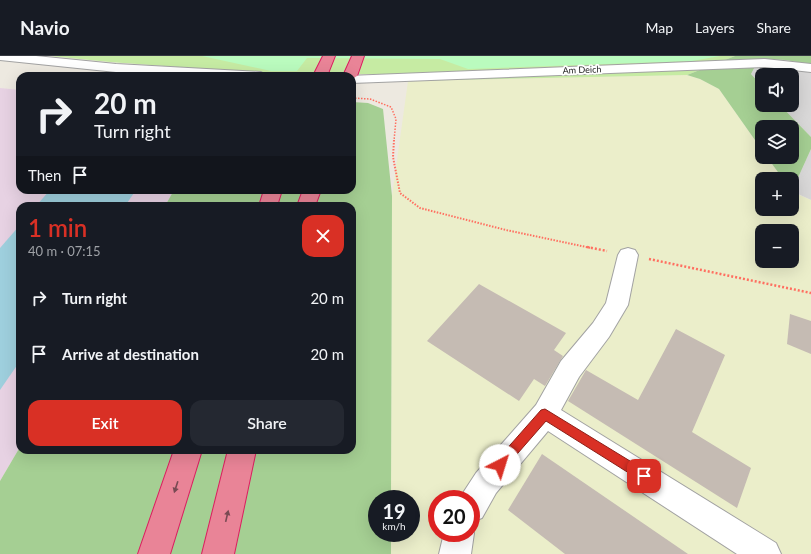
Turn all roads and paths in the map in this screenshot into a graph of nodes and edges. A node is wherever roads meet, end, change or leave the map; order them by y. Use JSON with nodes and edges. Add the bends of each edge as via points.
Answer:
{"nodes":[{"id":1,"x":0,"y":56,"type":"edge"},
{"id":2,"x":330,"y":56,"type":"edge"},
{"id":3,"x":358,"y":56,"type":"edge"},
{"id":4,"x":811,"y":68,"type":"edge"},
{"id":5,"x":188,"y":72,"type":"edge"},
{"id":6,"x":322,"y":72,"type":"edge"},
{"id":7,"x":352,"y":72,"type":"edge"},
{"id":8,"x":356,"y":79,"type":"edge"},
{"id":9,"x":356,"y":98,"type":"edge"},
{"id":10,"x":628,"y":255,"type":"junction"},
{"id":11,"x":811,"y":293,"type":"edge"},
{"id":12,"x":545,"y":414,"type":"junction"},
{"id":13,"x":187,"y":454,"type":"edge"},
{"id":14,"x":241,"y":454,"type":"edge"},
{"id":15,"x":480,"y":493,"type":"edge"},
{"id":16,"x":457,"y":542,"type":"edge"},
{"id":17,"x":154,"y":554,"type":"edge"},
{"id":18,"x":218,"y":554,"type":"edge"},
{"id":19,"x":455,"y":554,"type":"edge"},
{"id":20,"x":765,"y":554,"type":"edge"}],
"edges":[{"from":1,"to":5,"type":"lane","via":[[116,68]]},
{"from":2,"to":6,"type":"highway"},
{"from":3,"to":7,"type":"highway"},
{"from":4,"to":8,"type":"lane","name":"Am Deich","via":[[765,63]]},
{"from":9,"to":10,"type":"path","via":[[370,99],[391,107],[396,119],[393,157],[400,192],[420,208],[506,230]]},
{"from":10,"to":11,"type":"path"},
{"from":10,"to":12,"type":"lane","via":[[617,305],[570,369]]},
{"from":12,"to":15,"type":"lane"},
{"from":12,"to":20,"type":"lane"},
{"from":13,"to":17,"type":"highway","one_way":true},
{"from":18,"to":14,"type":"highway","one_way":true},
{"from":16,"to":19,"type":"lane"}]}
